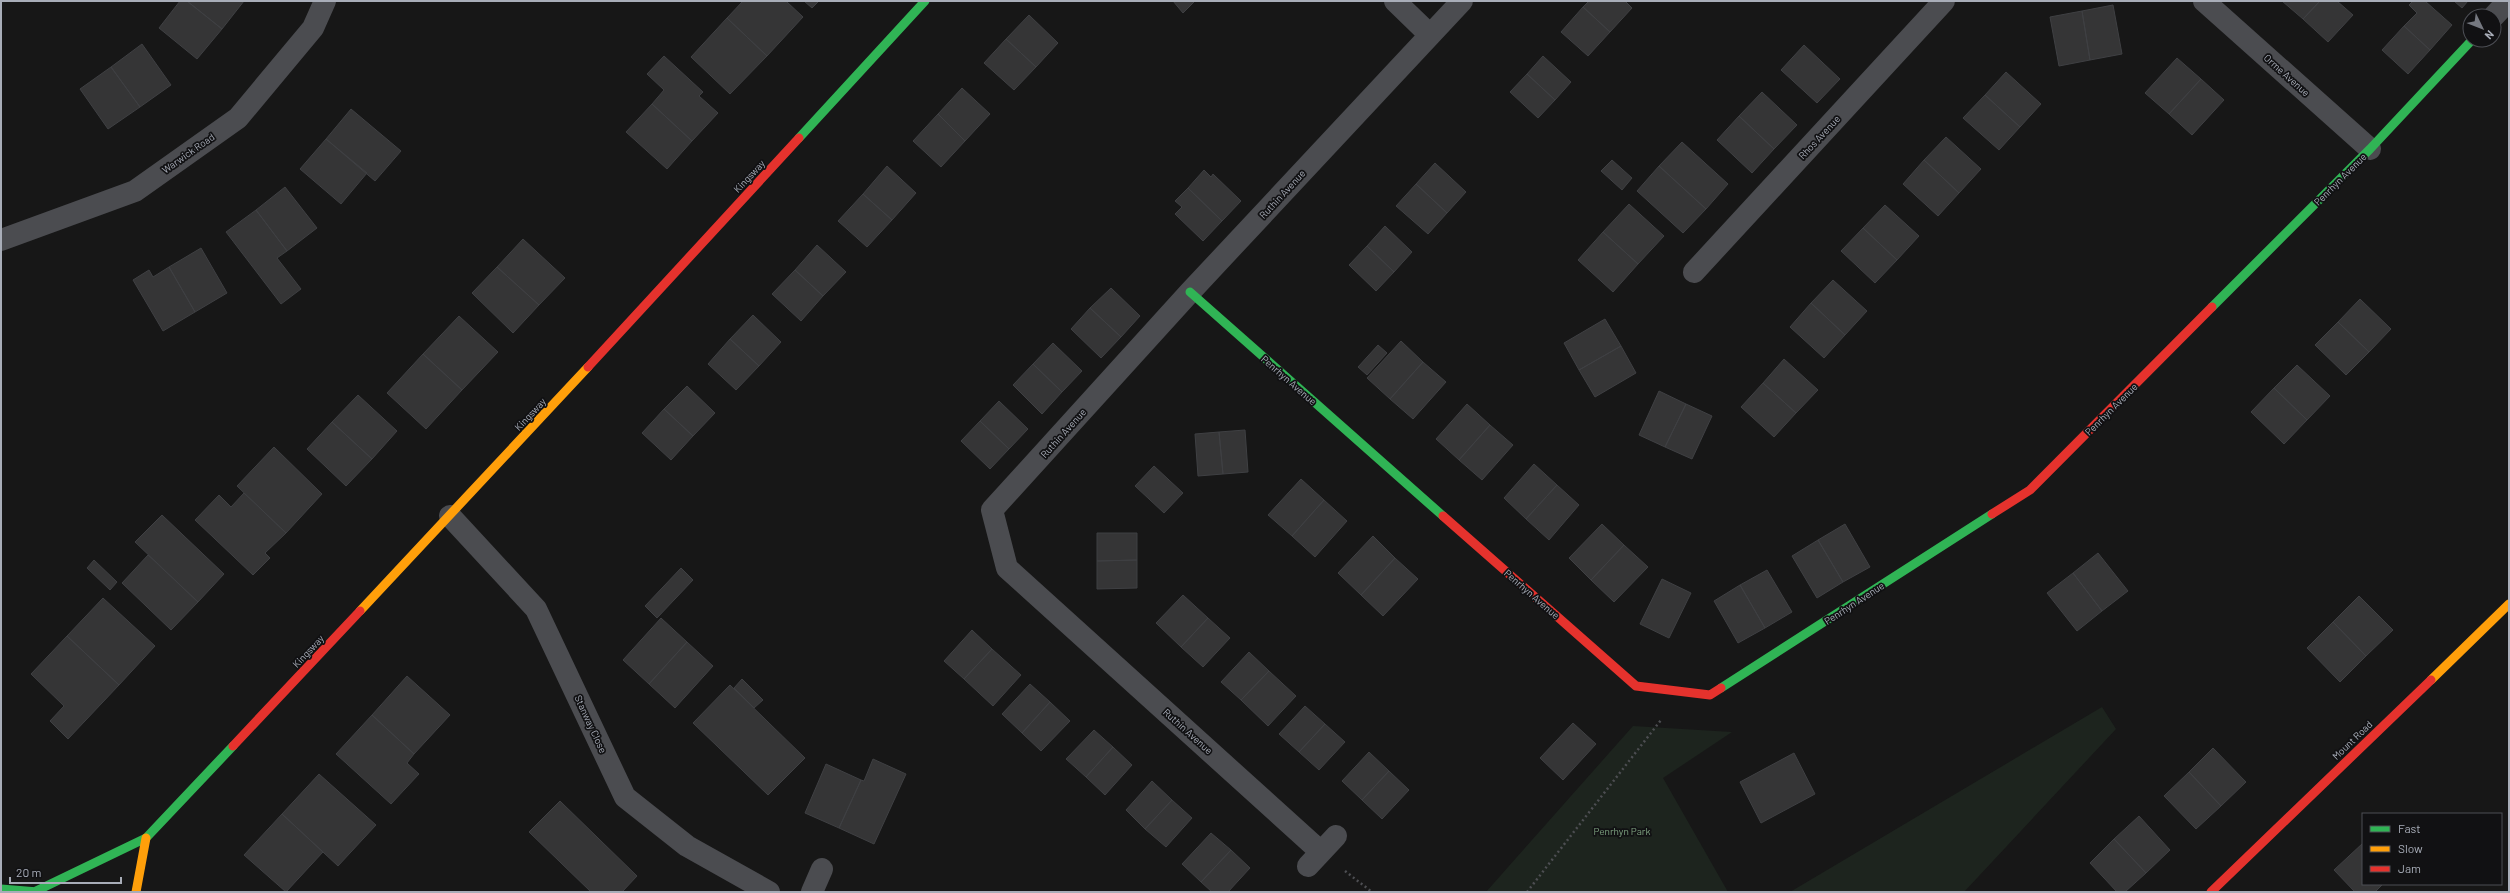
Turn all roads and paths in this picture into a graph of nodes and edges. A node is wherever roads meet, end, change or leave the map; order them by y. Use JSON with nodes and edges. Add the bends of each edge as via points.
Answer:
{"nodes":[{"id":1,"x":325,"y":1,"type":"edge"},
{"id":2,"x":925,"y":1,"type":"edge"},
{"id":3,"x":1395,"y":1,"type":"edge"},
{"id":4,"x":1462,"y":1,"type":"edge"},
{"id":5,"x":1944,"y":1,"type":"edge"},
{"id":6,"x":2204,"y":1,"type":"edge"},
{"id":7,"x":1430,"y":35,"type":"junction"},
{"id":8,"x":2465,"y":48,"type":"edge"},
{"id":9,"x":2370,"y":149,"type":"junction"},
{"id":10,"x":1,"y":240,"type":"edge"},
{"id":11,"x":1694,"y":272,"type":"dead end"},
{"id":12,"x":1190,"y":292,"type":"junction"},
{"id":13,"x":450,"y":516,"type":"junction"},
{"id":14,"x":2509,"y":604,"type":"edge"},
{"id":15,"x":1683,"y":692,"type":"junction"},
{"id":16,"x":1336,"y":836,"type":"dead end"},
{"id":17,"x":146,"y":838,"type":"junction"},
{"id":18,"x":822,"y":869,"type":"dead end"},
{"id":19,"x":1,"y":888,"type":"edge"},
{"id":20,"x":37,"y":892,"type":"edge"},
{"id":21,"x":136,"y":892,"type":"edge"},
{"id":22,"x":769,"y":892,"type":"edge"},
{"id":23,"x":812,"y":892,"type":"edge"},
{"id":24,"x":1527,"y":892,"type":"edge"},
{"id":25,"x":2211,"y":892,"type":"edge"}],
"edges":[{"from":1,"to":10,"type":"street","name":"Warwick Road","via":[[313,28],[238,118],[135,191]]},
{"from":2,"to":13,"type":"street","name":"Kingsway"},
{"from":3,"to":7,"type":"street"},
{"from":4,"to":7,"type":"street","name":"Ruthin Avenue"},
{"from":5,"to":11,"type":"street","name":"Rhos Avenue"},
{"from":6,"to":9,"type":"street","name":"Orme Avenue"},
{"from":7,"to":12,"type":"street","name":"Ruthin Avenue"},
{"from":8,"to":9,"type":"street","name":"Penrhyn Avenue"},
{"from":9,"to":15,"type":"street","name":"Penrhyn Avenue","via":[[2030,490],[1710,695]]},
{"from":12,"to":15,"type":"street","name":"Penrhyn Avenue","via":[[1636,686]]},
{"from":12,"to":16,"type":"street","name":"Ruthin Avenue","via":[[992,510],[1007,568],[1315,859]]},
{"from":13,"to":17,"type":"street","name":"Kingsway"},
{"from":13,"to":22,"type":"street","name":"Stanway Close","via":[[536,610],[625,796],[687,846]]},
{"from":14,"to":25,"type":"street","name":"Mount Road"},
{"from":15,"to":24,"type":"path"},
{"from":17,"to":20,"type":"street","name":"Kingsway"},
{"from":17,"to":21,"type":"street"},
{"from":18,"to":23,"type":"street"},
{"from":19,"to":20,"type":"street","name":"Kingsway"}]}
